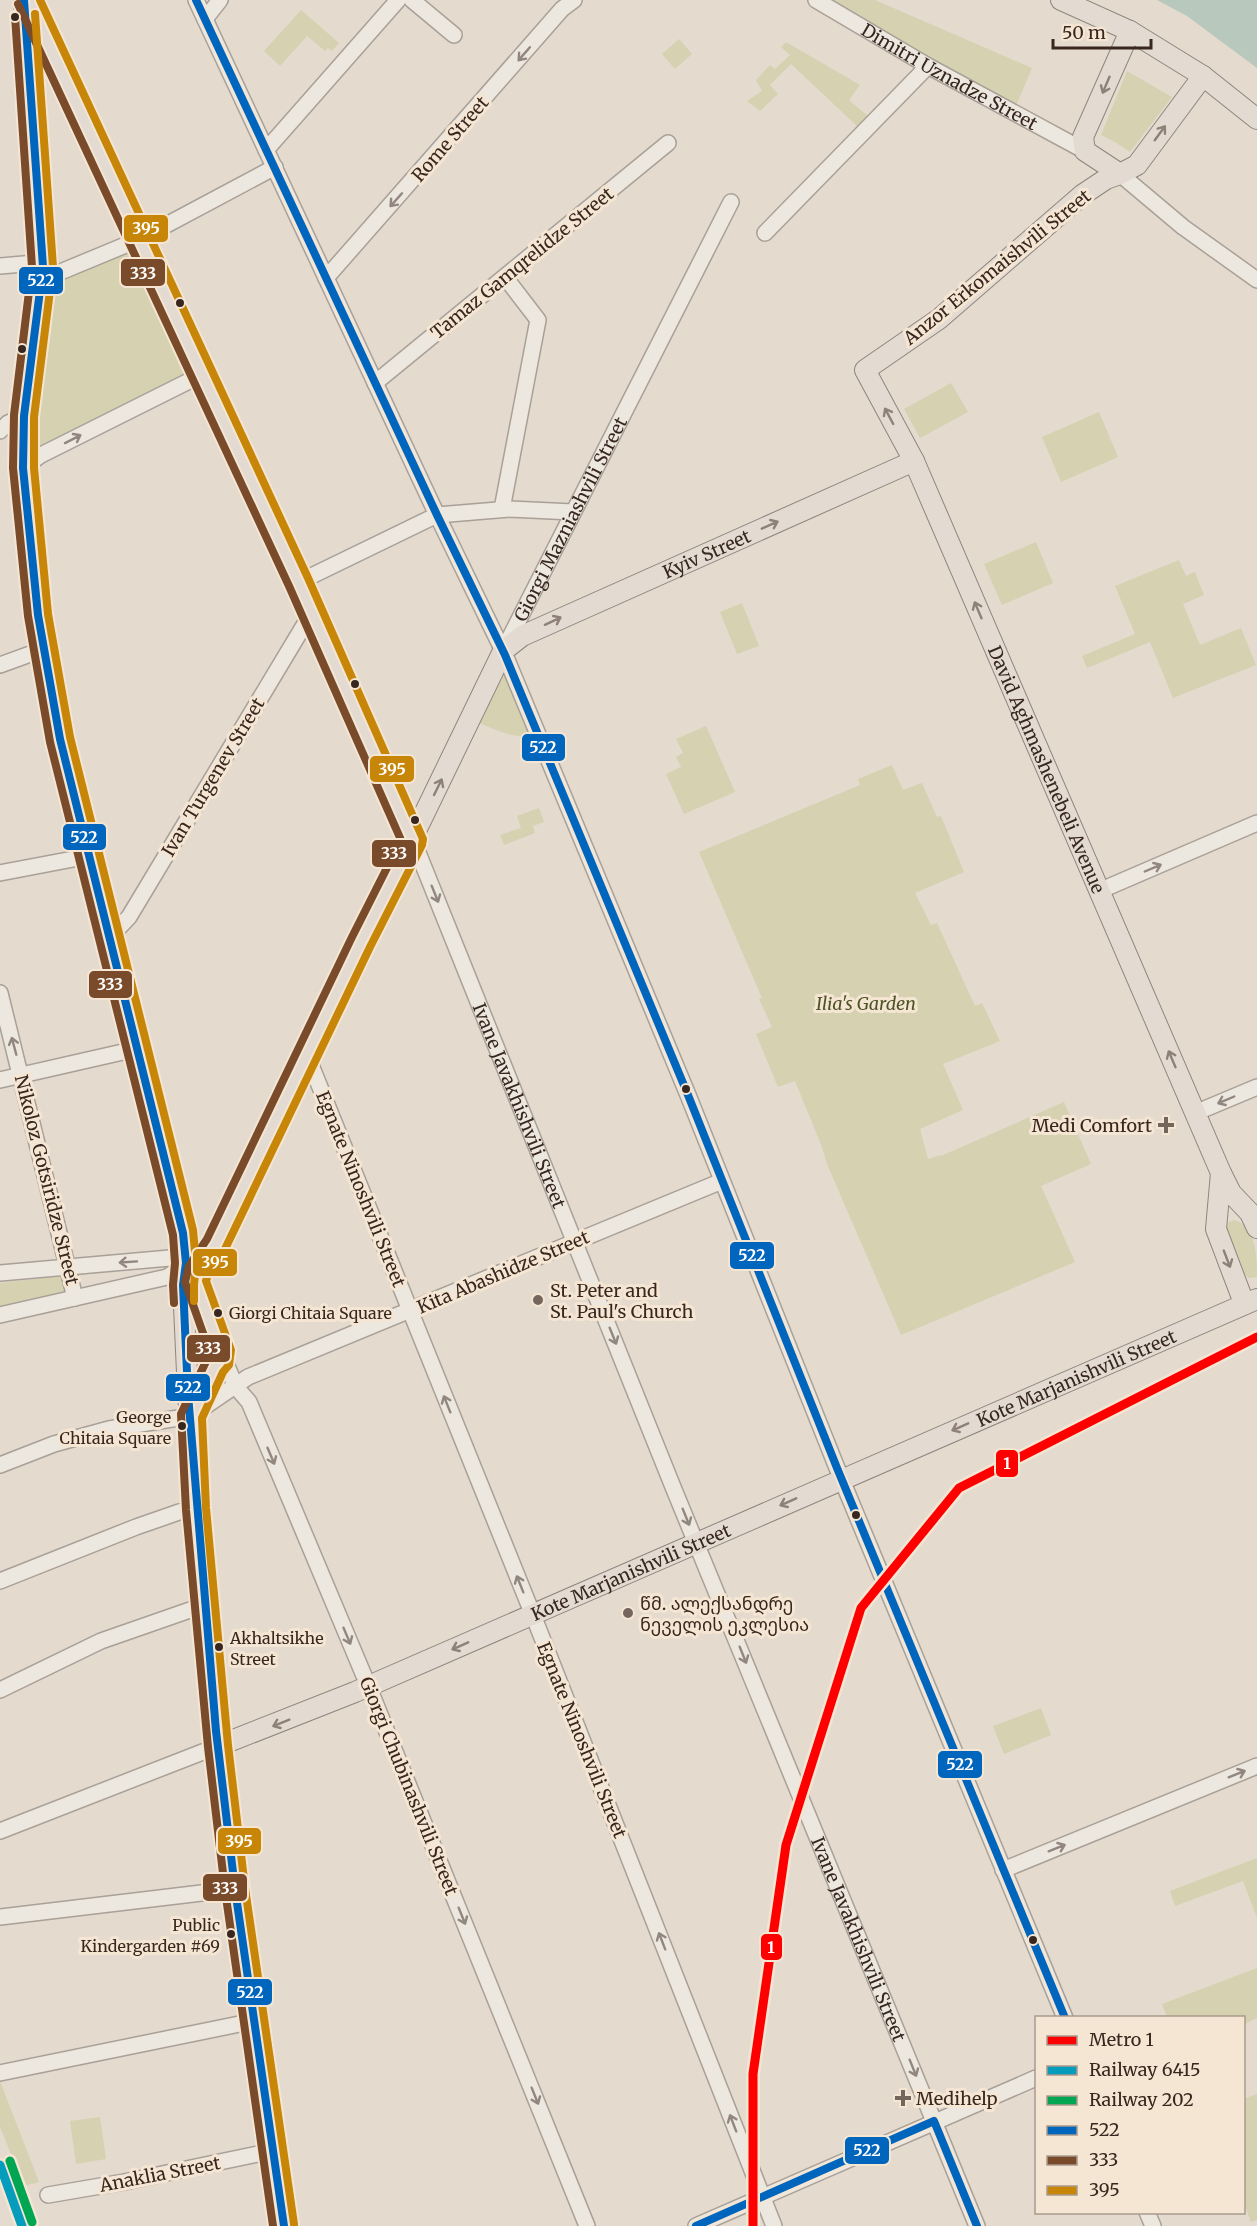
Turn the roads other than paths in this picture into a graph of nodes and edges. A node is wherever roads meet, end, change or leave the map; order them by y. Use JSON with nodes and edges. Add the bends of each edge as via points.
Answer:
{"nodes":[{"id":1,"x":26,"y":0,"type":"edge"},
{"id":2,"x":196,"y":0,"type":"edge"},
{"id":3,"x":220,"y":0,"type":"edge"},
{"id":4,"x":398,"y":0,"type":"edge"},
{"id":5,"x":412,"y":0,"type":"edge"},
{"id":6,"x":574,"y":0,"type":"edge"},
{"id":7,"x":816,"y":0,"type":"edge"},
{"id":8,"x":1062,"y":0,"type":"edge"},
{"id":9,"x":205,"y":19,"type":"junction"},
{"id":10,"x":1130,"y":31,"type":"junction"},
{"id":11,"x":454,"y":35,"type":"dead end"},
{"id":12,"x":48,"y":40,"type":"junction"},
{"id":13,"x":27,"y":56,"type":"junction"},
{"id":14,"x":928,"y":66,"type":"junction"},
{"id":15,"x":1203,"y":76,"type":"junction"},
{"id":16,"x":1257,"y":119,"type":"edge"},
{"id":17,"x":668,"y":143,"type":"dead end"},
{"id":18,"x":266,"y":150,"type":"junction"},
{"id":19,"x":1089,"y":154,"type":"junction"},
{"id":20,"x":275,"y":167,"type":"junction"},
{"id":21,"x":1120,"y":174,"type":"junction"},
{"id":22,"x":1099,"y":183,"type":"junction"},
{"id":23,"x":731,"y":202,"type":"dead end"},
{"id":24,"x":765,"y":232,"type":"dead end"},
{"id":25,"x":140,"y":239,"type":"junction"},
{"id":26,"x":0,"y":266,"type":"edge"},
{"id":27,"x":44,"y":267,"type":"junction"},
{"id":28,"x":505,"y":277,"type":"junction"},
{"id":29,"x":326,"y":278,"type":"junction"},
{"id":30,"x":1257,"y":280,"type":"edge"},
{"id":31,"x":865,"y":370,"type":"joint"},
{"id":32,"x":201,"y":375,"type":"junction"},
{"id":33,"x":375,"y":383,"type":"junction"},
{"id":34,"x":24,"y":416,"type":"junction"},
{"id":35,"x":0,"y":431,"type":"edge"},
{"id":36,"x":914,"y":461,"type":"junction"},
{"id":37,"x":23,"y":468,"type":"junction"},
{"id":38,"x":502,"y":509,"type":"junction"},
{"id":39,"x":573,"y":512,"type":"junction"},
{"id":40,"x":437,"y":515,"type":"junction"},
{"id":41,"x":299,"y":582,"type":"junction"},
{"id":42,"x":312,"y":612,"type":"junction"},
{"id":43,"x":44,"y":649,"type":"junction"},
{"id":44,"x":503,"y":651,"type":"junction"},
{"id":45,"x":0,"y":665,"type":"edge"},
{"id":46,"x":1257,"y":823,"type":"edge"},
{"id":47,"x":413,"y":840,"type":"junction"},
{"id":48,"x":89,"y":856,"type":"junction"},
{"id":49,"x":0,"y":873,"type":"edge"},
{"id":50,"x":1099,"y":891,"type":"junction"},
{"id":51,"x":110,"y":938,"type":"junction"},
{"id":52,"x":0,"y":993,"type":"edge"},
{"id":53,"x":136,"y":1049,"type":"junction"},
{"id":54,"x":307,"y":1055,"type":"junction"},
{"id":55,"x":21,"y":1075,"type":"junction"},
{"id":56,"x":0,"y":1080,"type":"edge"},
{"id":57,"x":1257,"y":1086,"type":"edge"},
{"id":58,"x":1195,"y":1113,"type":"junction"},
{"id":59,"x":1221,"y":1173,"type":"junction"},
{"id":60,"x":722,"y":1181,"type":"junction"},
{"id":61,"x":1244,"y":1207,"type":"junction"},
{"id":62,"x":1218,"y":1214,"type":"junction"},
{"id":63,"x":1257,"y":1228,"type":"edge"},
{"id":64,"x":575,"y":1242,"type":"junction"},
{"id":65,"x":195,"y":1260,"type":"junction"},
{"id":66,"x":68,"y":1266,"type":"junction"},
{"id":67,"x":0,"y":1274,"type":"edge"},
{"id":68,"x":182,"y":1282,"type":"junction"},
{"id":69,"x":75,"y":1298,"type":"junction"},
{"id":70,"x":1251,"y":1301,"type":"edge"},
{"id":71,"x":409,"y":1311,"type":"junction"},
{"id":72,"x":0,"y":1315,"type":"edge"},
{"id":73,"x":189,"y":1343,"type":"junction"},
{"id":74,"x":218,"y":1353,"type":"junction"},
{"id":75,"x":236,"y":1387,"type":"junction"},
{"id":76,"x":191,"y":1416,"type":"junction"},
{"id":77,"x":0,"y":1465,"type":"edge"},
{"id":78,"x":842,"y":1479,"type":"junction"},
{"id":79,"x":196,"y":1509,"type":"junction"},
{"id":80,"x":696,"y":1543,"type":"junction"},
{"id":81,"x":0,"y":1581,"type":"edge"},
{"id":82,"x":205,"y":1608,"type":"junction"},
{"id":83,"x":533,"y":1614,"type":"junction"},
{"id":84,"x":368,"y":1686,"type":"junction"},
{"id":85,"x":0,"y":1690,"type":"edge"},
{"id":86,"x":218,"y":1746,"type":"junction"},
{"id":87,"x":1257,"y":1766,"type":"edge"},
{"id":88,"x":0,"y":1831,"type":"edge"},
{"id":89,"x":1003,"y":1870,"type":"junction"},
{"id":90,"x":235,"y":1889,"type":"junction"},
{"id":91,"x":0,"y":1917,"type":"edge"},
{"id":92,"x":1064,"y":2016,"type":"edge"},
{"id":93,"x":254,"y":2022,"type":"junction"},
{"id":94,"x":0,"y":2073,"type":"edge"},
{"id":95,"x":1035,"y":2078,"type":"edge"},
{"id":96,"x":934,"y":2121,"type":"junction"},
{"id":97,"x":272,"y":2151,"type":"junction"},
{"id":98,"x":48,"y":2195,"type":"dead end"},
{"id":99,"x":762,"y":2197,"type":"junction"},
{"id":100,"x":284,"y":2226,"type":"edge"},
{"id":101,"x":587,"y":2226,"type":"edge"},
{"id":102,"x":696,"y":2226,"type":"edge"},
{"id":103,"x":774,"y":2226,"type":"edge"},
{"id":104,"x":977,"y":2226,"type":"edge"}],
"edges":[{"from":1,"to":12,"type":"main road","name":"Ivane Javakhishvili Street"},
{"from":1,"to":13,"type":"main road"},
{"from":2,"to":9,"type":"street"},
{"from":3,"to":9,"type":"street"},
{"from":4,"to":18,"type":"street"},
{"from":5,"to":11,"type":"street"},
{"from":6,"to":29,"type":"street","name":"Rome Street","one_way":true},
{"from":7,"to":14,"type":"street","name":"Dimitri Uznadze Street"},
{"from":8,"to":10,"type":"main road"},
{"from":9,"to":18,"type":"street"},
{"from":10,"to":15,"type":"main road"},
{"from":10,"to":19,"type":"main road","one_way":true,"via":[[1083,136]]},
{"from":12,"to":13,"type":"main road","via":[[34,40]]},
{"from":12,"to":25,"type":"main road","name":"Ivane Javakhishvili Street"},
{"from":13,"to":27,"type":"main road"},
{"from":14,"to":19,"type":"street","name":"Dimitri Uznadze Street"},
{"from":14,"to":24,"type":"street"},
{"from":15,"to":16,"type":"main road"},
{"from":21,"to":15,"type":"main road","name":"Anzor Erkomaishvili Street","one_way":true,"via":[[1143,158]]},
{"from":17,"to":28,"type":"street","name":"Tamaz Gamqrelidze Street"},
{"from":18,"to":20,"type":"street"},
{"from":19,"to":21,"type":"main road","name":"Dimitri Uznadze Street"},
{"from":19,"to":22,"type":"main road","name":"Anzor Erkomaishvili Street"},
{"from":20,"to":25,"type":"street"},
{"from":20,"to":29,"type":"street"},
{"from":21,"to":22,"type":"main road","name":"Anzor Erkomaishvili Street"},
{"from":21,"to":30,"type":"street","name":"Dimitri Uznadze Street","via":[[1183,227]]},
{"from":22,"to":31,"type":"main road","name":"Anzor Erkomaishvili Street","via":[[939,319]]},
{"from":23,"to":39,"type":"street","name":"Giorgi Mazniashvili Street"},
{"from":25,"to":27,"type":"street","via":[[58,273]]},
{"from":25,"to":32,"type":"main road","name":"Ivane Javakhishvili Street"},
{"from":26,"to":27,"type":"street","via":[[36,263]]},
{"from":27,"to":34,"type":"main road"},
{"from":28,"to":33,"type":"street","name":"Tamaz Gamqrelidze Street"},
{"from":28,"to":38,"type":"street","via":[[538,320]]},
{"from":29,"to":33,"type":"street"},
{"from":36,"to":31,"type":"main road","name":"David Aghmashenebeli Avenue","one_way":true},
{"from":37,"to":32,"type":"street","one_way":true},
{"from":32,"to":41,"type":"main road","name":"Ivane Javakhishvili Street"},
{"from":33,"to":40,"type":"street"},
{"from":34,"to":35,"type":"street"},
{"from":34,"to":37,"type":"main road"},
{"from":44,"to":36,"type":"main road","name":"Kyiv Street","one_way":true,"via":[[522,636]]},
{"from":50,"to":36,"type":"main road","name":"David Aghmashenebeli Avenue","one_way":true},
{"from":37,"to":43,"type":"main road"},
{"from":38,"to":39,"type":"street"},
{"from":38,"to":40,"type":"street"},
{"from":39,"to":44,"type":"street","name":"Giorgi Mazniashvili Street"},
{"from":40,"to":41,"type":"street"},
{"from":40,"to":44,"type":"street"},
{"from":41,"to":42,"type":"main road","name":"Ivane Javakhishvili Street"},
{"from":42,"to":47,"type":"main road","name":"Ivane Javakhishvili Street"},
{"from":42,"to":51,"type":"street","name":"Ivan Turgenev Street","via":[[129,917]]},
{"from":43,"to":45,"type":"street"},
{"from":43,"to":48,"type":"main road","via":[[60,739]]},
{"from":47,"to":44,"type":"main road","name":"Giorgi Mazniashvili Street","one_way":true},
{"from":44,"to":60,"type":"street"},
{"from":50,"to":46,"type":"street","one_way":true},
{"from":47,"to":54,"type":"main road","name":"Giorgi Mazniashvili Street"},
{"from":47,"to":64,"type":"street","name":"Ivane Javakhishvili Street","one_way":true},
{"from":48,"to":49,"type":"street"},
{"from":48,"to":51,"type":"main road"},
{"from":58,"to":50,"type":"main road","name":"David Aghmashenebeli Avenue","one_way":true},
{"from":51,"to":53,"type":"main road"},
{"from":55,"to":52,"type":"street","name":"Nikoloz Gotsiridze Street","one_way":true},
{"from":53,"to":55,"type":"street"},
{"from":53,"to":65,"type":"main road","via":[[184,1238]]},
{"from":54,"to":65,"type":"main road","name":"Giorgi Mazniashvili Street","via":[[213,1249]]},
{"from":54,"to":71,"type":"street","name":"Egnate Ninoshvili Street"},
{"from":55,"to":56,"type":"street"},
{"from":55,"to":66,"type":"street","name":"Nikoloz Gotsiridze Street"},
{"from":57,"to":58,"type":"street","one_way":true},
{"from":58,"to":59,"type":"main road","name":"David Aghmashenebeli Avenue"},
{"from":59,"to":61,"type":"main road","name":"David Aghmashenebeli Avenue"},
{"from":59,"to":62,"type":"main road","name":"David Aghmashenebeli Avenue"},
{"from":60,"to":64,"type":"street","name":"Kita Abashidze Street"},
{"from":60,"to":78,"type":"street"},
{"from":61,"to":62,"type":"main road","via":[[1226,1206]]},
{"from":61,"to":63,"type":"main road","name":"David Aghmashenebeli Avenue"},
{"from":62,"to":70,"type":"main road","name":"David Aghmashenebeli Avenue","one_way":true,"via":[[1216,1229]]},
{"from":64,"to":71,"type":"street","name":"Kita Abashidze Street"},
{"from":64,"to":80,"type":"street","name":"Ivane Javakhishvili Street","one_way":true},
{"from":65,"to":66,"type":"street","one_way":true,"via":[[170,1258]]},
{"from":65,"to":68,"type":"street"},
{"from":65,"to":68,"type":"main road","name":"Giorgi Mazniashvili Street","via":[[196,1272]]},
{"from":66,"to":67,"type":"street"},
{"from":66,"to":69,"type":"street","name":"Nikoloz Gotsiridze Street"},
{"from":68,"to":69,"type":"street"},
{"from":68,"to":73,"type":"main road"},
{"from":68,"to":74,"type":"main road","via":[[202,1302]]},
{"from":69,"to":72,"type":"street"},
{"from":70,"to":78,"type":"main road","name":"Kote Marjanishvili Street","one_way":true},
{"from":71,"to":75,"type":"street","name":"Kita Abashidze Street","via":[[248,1377]]},
{"from":83,"to":71,"type":"street","name":"Egnate Ninoshvili Street","one_way":true},
{"from":73,"to":74,"type":"main road","via":[[208,1339]]},
{"from":73,"to":76,"type":"main road"},
{"from":74,"to":75,"type":"street","name":"Giorgi Chubinashvili Street"},
{"from":74,"to":76,"type":"main road"},
{"from":75,"to":76,"type":"street","name":"Kita Abashidze Street"},
{"from":75,"to":84,"type":"street","name":"Giorgi Chubinashvili Street","one_way":true,"via":[[249,1402]]},
{"from":76,"to":77,"type":"street","via":[[109,1429],[54,1444]]},
{"from":76,"to":79,"type":"main road"},
{"from":78,"to":80,"type":"main road","name":"Kote Marjanishvili Street","one_way":true},
{"from":78,"to":89,"type":"street"},
{"from":79,"to":81,"type":"street","via":[[147,1523]]},
{"from":79,"to":82,"type":"main road"},
{"from":80,"to":83,"type":"main road","name":"Kote Marjanishvili Street"},
{"from":80,"to":96,"type":"street","name":"Ivane Javakhishvili Street","one_way":true},
{"from":82,"to":85,"type":"street","via":[[101,1641]]},
{"from":82,"to":86,"type":"main road"},
{"from":83,"to":84,"type":"main road","name":"Kote Marjanishvili Street","one_way":true},
{"from":99,"to":83,"type":"street","name":"Egnate Ninoshvili Street","one_way":true},
{"from":84,"to":86,"type":"main road","name":"Kote Marjanishvili Street","one_way":true},
{"from":84,"to":101,"type":"street","name":"Giorgi Chubinashvili Street","one_way":true},
{"from":86,"to":88,"type":"street","name":"Kote Marjanishvili Street"},
{"from":86,"to":90,"type":"main road"},
{"from":89,"to":87,"type":"street","one_way":true},
{"from":89,"to":92,"type":"street"},
{"from":90,"to":91,"type":"street"},
{"from":90,"to":93,"type":"main road"},
{"from":93,"to":94,"type":"street"},
{"from":93,"to":97,"type":"main road"},
{"from":95,"to":96,"type":"street"},
{"from":96,"to":99,"type":"street"},
{"from":96,"to":104,"type":"street","name":"Ivane Javakhishvili Street"},
{"from":97,"to":98,"type":"street","name":"Anaklia Street"},
{"from":97,"to":100,"type":"main road"},
{"from":99,"to":102,"type":"street"},
{"from":99,"to":103,"type":"street","name":"Egnate Ninoshvili Street"}]}
